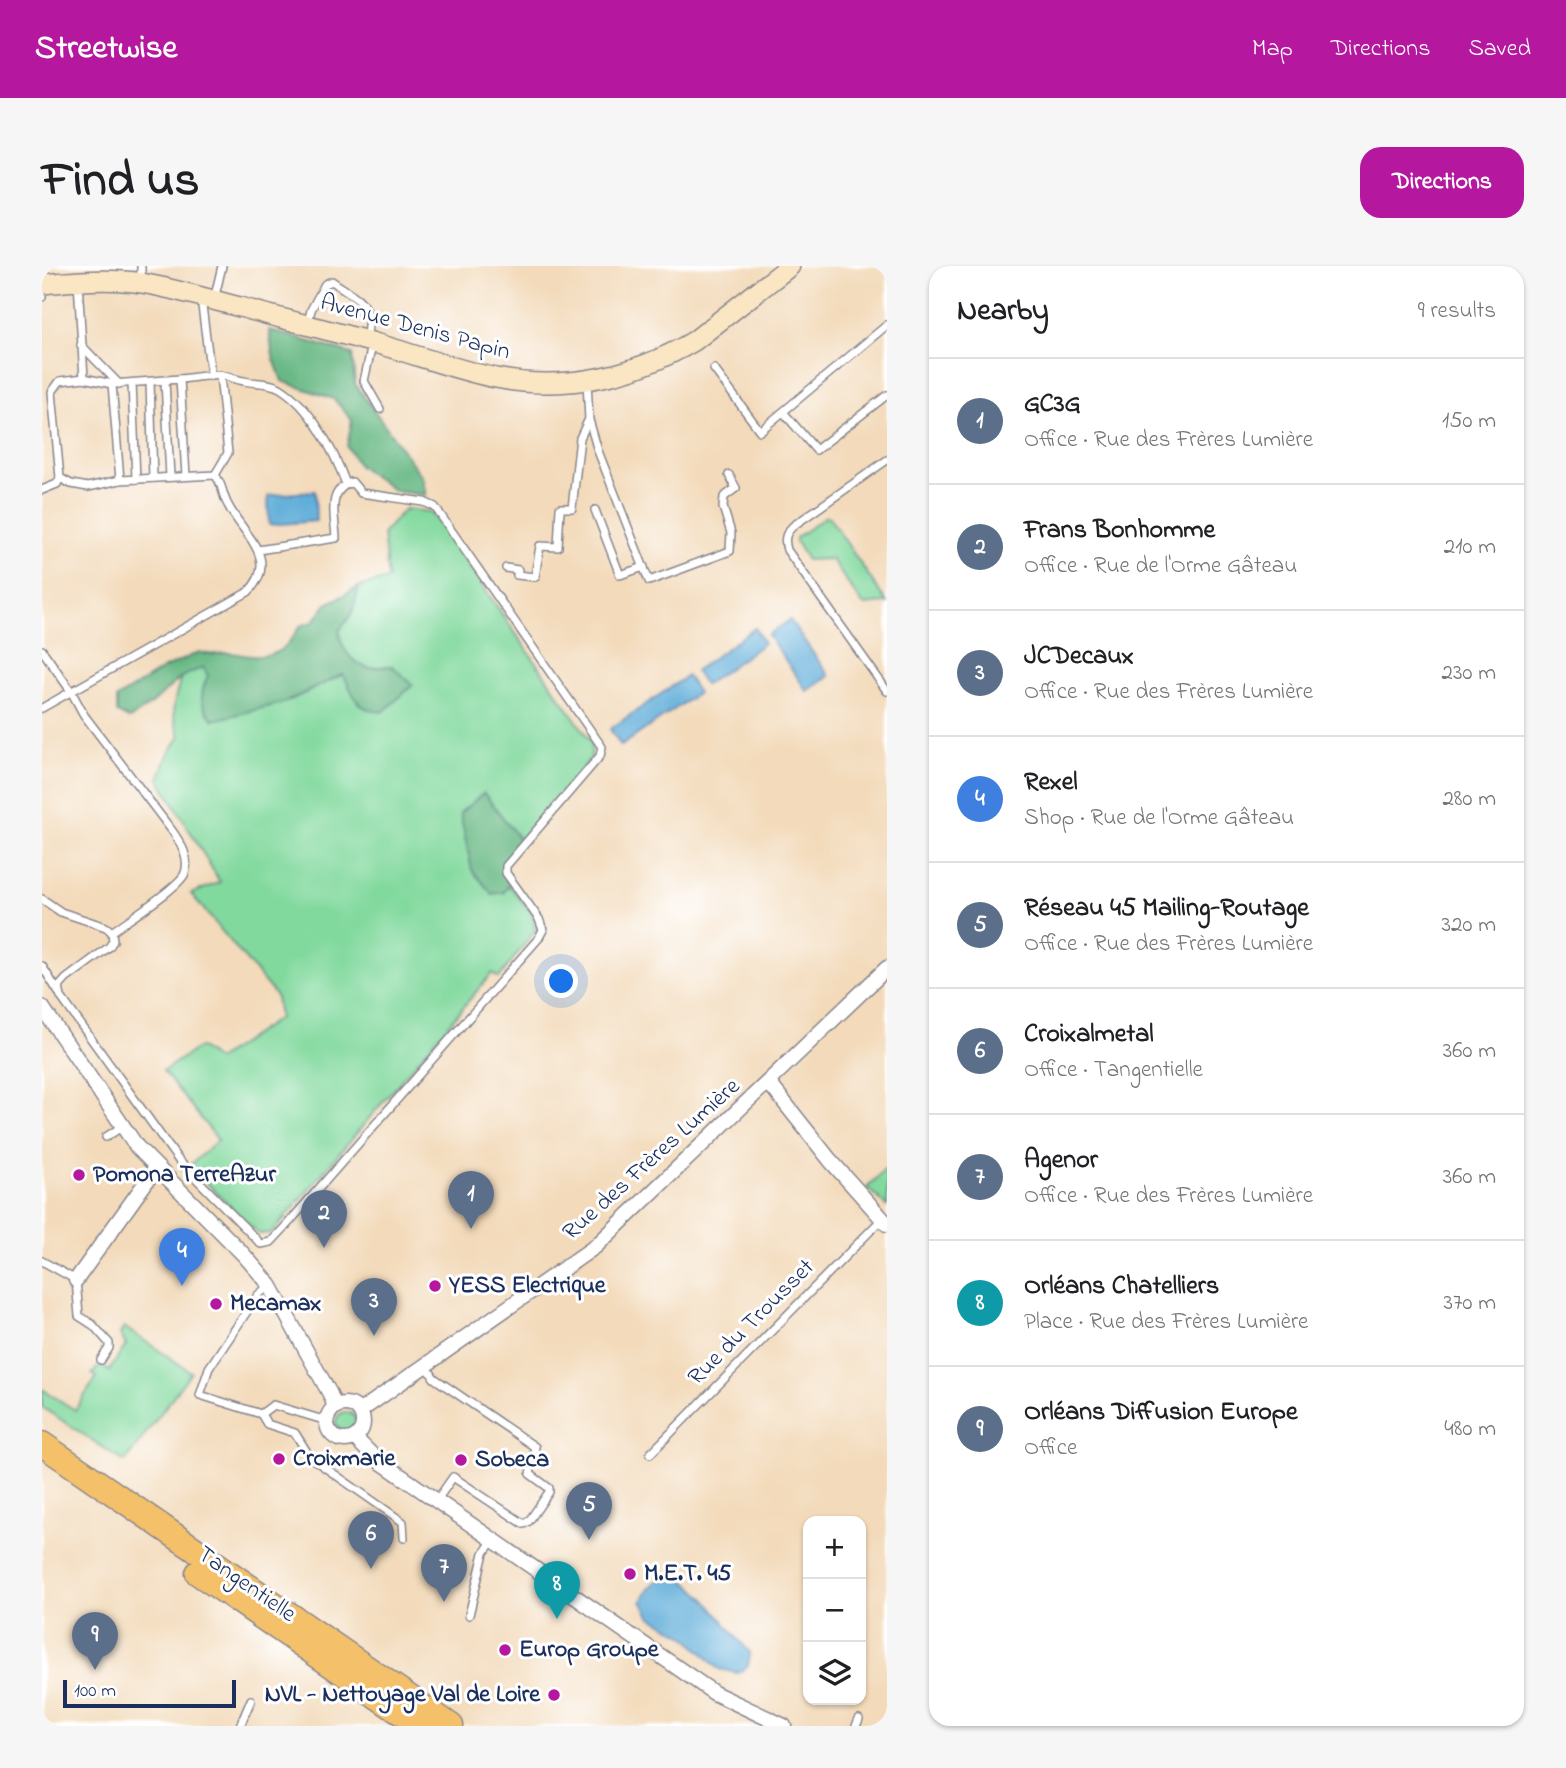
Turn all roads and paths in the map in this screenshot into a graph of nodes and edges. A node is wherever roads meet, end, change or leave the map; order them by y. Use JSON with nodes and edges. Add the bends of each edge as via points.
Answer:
{"nodes":[{"id":1,"x":222,"y":266,"type":"edge"},
{"id":2,"x":790,"y":266,"type":"edge"},
{"id":3,"x":141,"y":275,"type":"edge"},
{"id":4,"x":78,"y":281,"type":"junction"},
{"id":5,"x":42,"y":284,"type":"edge"},
{"id":6,"x":42,"y":290,"type":"edge"},
{"id":7,"x":42,"y":298,"type":"edge"},
{"id":8,"x":207,"y":299,"type":"junction"},
{"id":9,"x":307,"y":325,"type":"junction"},
{"id":10,"x":887,"y":325,"type":"edge"},
{"id":11,"x":369,"y":342,"type":"junction"},
{"id":12,"x":81,"y":345,"type":"junction"},
{"id":13,"x":714,"y":369,"type":"dead end"},
{"id":14,"x":216,"y":376,"type":"junction"},
{"id":15,"x":84,"y":379,"type":"junction"},
{"id":16,"x":180,"y":379,"type":"junction"},
{"id":17,"x":587,"y":380,"type":"junction"},
{"id":18,"x":165,"y":381,"type":"junction"},
{"id":19,"x":150,"y":382,"type":"junction"},
{"id":20,"x":132,"y":383,"type":"junction"},
{"id":21,"x":115,"y":384,"type":"junction"},
{"id":22,"x":42,"y":386,"type":"edge"},
{"id":23,"x":51,"y":392,"type":"junction"},
{"id":24,"x":887,"y":395,"type":"edge"},
{"id":25,"x":380,"y":409,"type":"dead end"},
{"id":26,"x":784,"y":413,"type":"junction"},
{"id":27,"x":589,"y":421,"type":"junction"},
{"id":28,"x":887,"y":460,"type":"edge"},
{"id":29,"x":215,"y":475,"type":"junction"},
{"id":30,"x":729,"y":475,"type":"dead end"},
{"id":31,"x":186,"y":476,"type":"junction"},
{"id":32,"x":170,"y":477,"type":"junction"},
{"id":33,"x":60,"y":478,"type":"junction"},
{"id":34,"x":153,"y":478,"type":"junction"},
{"id":35,"x":136,"y":479,"type":"junction"},
{"id":36,"x":120,"y":480,"type":"junction"},
{"id":37,"x":346,"y":484,"type":"junction"},
{"id":38,"x":42,"y":490,"type":"edge"},
{"id":39,"x":595,"y":510,"type":"dead end"},
{"id":40,"x":258,"y":550,"type":"junction"},
{"id":41,"x":644,"y":567,"type":"junction"},
{"id":42,"x":506,"y":568,"type":"dead end"},
{"id":43,"x":42,"y":650,"type":"edge"},
{"id":44,"x":71,"y":691,"type":"junction"},
{"id":45,"x":887,"y":691,"type":"edge"},
{"id":46,"x":42,"y":708,"type":"edge"},
{"id":47,"x":42,"y":899,"type":"edge"},
{"id":48,"x":112,"y":932,"type":"junction"},
{"id":49,"x":42,"y":966,"type":"edge"},
{"id":50,"x":887,"y":968,"type":"edge"},
{"id":51,"x":61,"y":997,"type":"junction"},
{"id":52,"x":42,"y":1007,"type":"edge"},
{"id":53,"x":769,"y":1083,"type":"junction"},
{"id":54,"x":123,"y":1126,"type":"junction"},
{"id":55,"x":106,"y":1137,"type":"dead end"},
{"id":56,"x":156,"y":1168,"type":"junction"},
{"id":57,"x":884,"y":1222,"type":"edge"},
{"id":58,"x":42,"y":1261,"type":"edge"},
{"id":59,"x":76,"y":1280,"type":"junction"},
{"id":60,"x":270,"y":1285,"type":"junction"},
{"id":61,"x":101,"y":1360,"type":"dead end"},
{"id":62,"x":426,"y":1365,"type":"junction"},
{"id":63,"x":335,"y":1407,"type":"junction"},
{"id":64,"x":360,"y":1411,"type":"junction"},
{"id":65,"x":261,"y":1414,"type":"junction"},
{"id":66,"x":327,"y":1421,"type":"junction"},
{"id":67,"x":355,"y":1438,"type":"junction"},
{"id":68,"x":42,"y":1444,"type":"edge"},
{"id":69,"x":650,"y":1454,"type":"dead end"},
{"id":70,"x":42,"y":1464,"type":"edge"},
{"id":71,"x":436,"y":1501,"type":"junction"},
{"id":72,"x":404,"y":1538,"type":"dead end"},
{"id":73,"x":493,"y":1540,"type":"junction"},
{"id":74,"x":469,"y":1615,"type":"dead end"},
{"id":75,"x":251,"y":1700,"type":"dead end"},
{"id":76,"x":775,"y":1724,"type":"edge"},
{"id":77,"x":240,"y":1726,"type":"edge"},
{"id":78,"x":420,"y":1726,"type":"edge"},
{"id":79,"x":452,"y":1726,"type":"edge"}],
"edges":[{"from":1,"to":8,"type":"lane"},
{"from":2,"to":17,"type":"main road","name":"Avenue Denis Papin","via":[[679,350],[628,371]]},
{"from":3,"to":4,"type":"main road","name":"Avenue Denis Papin"},
{"from":3,"to":8,"type":"main road","name":"Avenue Denis Papin"},
{"from":4,"to":5,"type":"main road","name":"Avenue Denis Papin"},
{"from":4,"to":12,"type":"lane"},
{"from":6,"to":7,"type":"lane"},
{"from":8,"to":9,"type":"main road","name":"Avenue Denis Papin"},
{"from":8,"to":14,"type":"lane"},
{"from":9,"to":11,"type":"main road","name":"Avenue Denis Papin"},
{"from":9,"to":11,"type":"lane","via":[[325,284],[332,281],[365,305]]},
{"from":10,"to":26,"type":"lane"},
{"from":11,"to":17,"type":"main road","name":"Avenue Denis Papin","via":[[497,378]]},
{"from":11,"to":25,"type":"lane","via":[[364,381]]},
{"from":12,"to":15,"type":"lane"},
{"from":12,"to":21,"type":"lane"},
{"from":13,"to":26,"type":"lane","via":[[760,431]]},
{"from":14,"to":16,"type":"lane"},
{"from":14,"to":29,"type":"lane","via":[[228,453]]},
{"from":14,"to":37,"type":"lane","via":[[261,381],[292,397],[336,457]]},
{"from":15,"to":21,"type":"lane"},
{"from":15,"to":23,"type":"lane","via":[[60,381]]},
{"from":16,"to":18,"type":"lane"},
{"from":16,"to":31,"type":"lane"},
{"from":17,"to":27,"type":"lane"},
{"from":18,"to":19,"type":"lane"},
{"from":18,"to":32,"type":"lane"},
{"from":19,"to":20,"type":"lane"},
{"from":19,"to":34,"type":"lane"},
{"from":20,"to":21,"type":"lane"},
{"from":20,"to":35,"type":"lane"},
{"from":21,"to":36,"type":"lane"},
{"from":22,"to":23,"type":"lane"},
{"from":23,"to":33,"type":"lane"},
{"from":24,"to":26,"type":"lane","via":[[816,450]]},
{"from":27,"to":41,"type":"lane"},
{"from":27,"to":42,"type":"lane","via":[[580,438],[572,508],[560,508],[558,547],[540,546],[535,577]]},
{"from":28,"to":45,"type":"lane","via":[[793,526],[785,541]]},
{"from":29,"to":31,"type":"lane"},
{"from":29,"to":40,"type":"lane","via":[[226,502]]},
{"from":30,"to":41,"type":"lane","via":[[736,488],[724,497],[723,507],[731,533],[730,551],[649,580]]},
{"from":31,"to":32,"type":"lane"},
{"from":32,"to":34,"type":"lane"},
{"from":33,"to":36,"type":"lane","via":[[88,487]]},
{"from":33,"to":38,"type":"lane"},
{"from":34,"to":35,"type":"lane"},
{"from":35,"to":36,"type":"lane"},
{"from":37,"to":40,"type":"lane","via":[[334,496],[336,538]]},
{"from":37,"to":51,"type":"lane","via":[[352,482],[361,493],[425,502],[435,508],[602,747],[600,756],[506,866],[506,873],[539,919],[543,930],[538,939],[285,1227],[271,1242],[261,1244],[179,1161]]},
{"from":39,"to":41,"type":"lane","via":[[620,575]]},
{"from":40,"to":44,"type":"lane","via":[[261,567],[248,592]]},
{"from":43,"to":44,"type":"lane"},
{"from":44,"to":46,"type":"lane"},
{"from":44,"to":48,"type":"lane","via":[[84,715],[173,832],[186,857],[181,879]]},
{"from":47,"to":48,"type":"lane","via":[[61,912]]},
{"from":48,"to":51,"type":"lane","via":[[109,947],[66,979],[60,987]]},
{"from":49,"to":51,"type":"lane"},
{"from":50,"to":53,"type":"street","name":"Rue des Frères Lumière"},
{"from":52,"to":54,"type":"street"},
{"from":53,"to":57,"type":"street"},
{"from":53,"to":62,"type":"street","name":"Rue des Frères Lumière","via":[[596,1246]]},
{"from":54,"to":55,"type":"lane"},
{"from":54,"to":56,"type":"street"},
{"from":56,"to":59,"type":"street"},
{"from":56,"to":60,"type":"street"},
{"from":57,"to":69,"type":"lane","name":"Rue du Trousset"},
{"from":58,"to":59,"type":"lane"},
{"from":59,"to":61,"type":"lane","via":[[79,1315],[109,1343]]},
{"from":60,"to":63,"type":"street"},
{"from":60,"to":65,"type":"lane","via":[[258,1294],[209,1368],[200,1395]]},
{"from":62,"to":64,"type":"street","name":"Rue des Frères Lumière"},
{"from":62,"to":71,"type":"lane","via":[[434,1378],[535,1447],[530,1474],[549,1488],[524,1524],[453,1477]]},
{"from":63,"to":64,"type":"street","via":[[348,1404]]},
{"from":63,"to":66,"type":"street"},
{"from":64,"to":67,"type":"street","via":[[364,1423]]},
{"from":65,"to":66,"type":"lane","via":[[273,1405]]},
{"from":65,"to":72,"type":"lane","via":[[267,1424],[295,1433],[310,1457],[403,1522]]},
{"from":66,"to":67,"type":"street","via":[[338,1440]]},
{"from":67,"to":71,"type":"street","via":[[375,1458]]},
{"from":68,"to":79,"type":"highway","name":"Tangentielle"},
{"from":70,"to":78,"type":"highway","name":"Tangentielle"},
{"from":71,"to":73,"type":"street"},
{"from":73,"to":74,"type":"lane","via":[[484,1553]]},
{"from":73,"to":76,"type":"street","via":[[714,1693]]},
{"from":75,"to":77,"type":"lane"}]}
